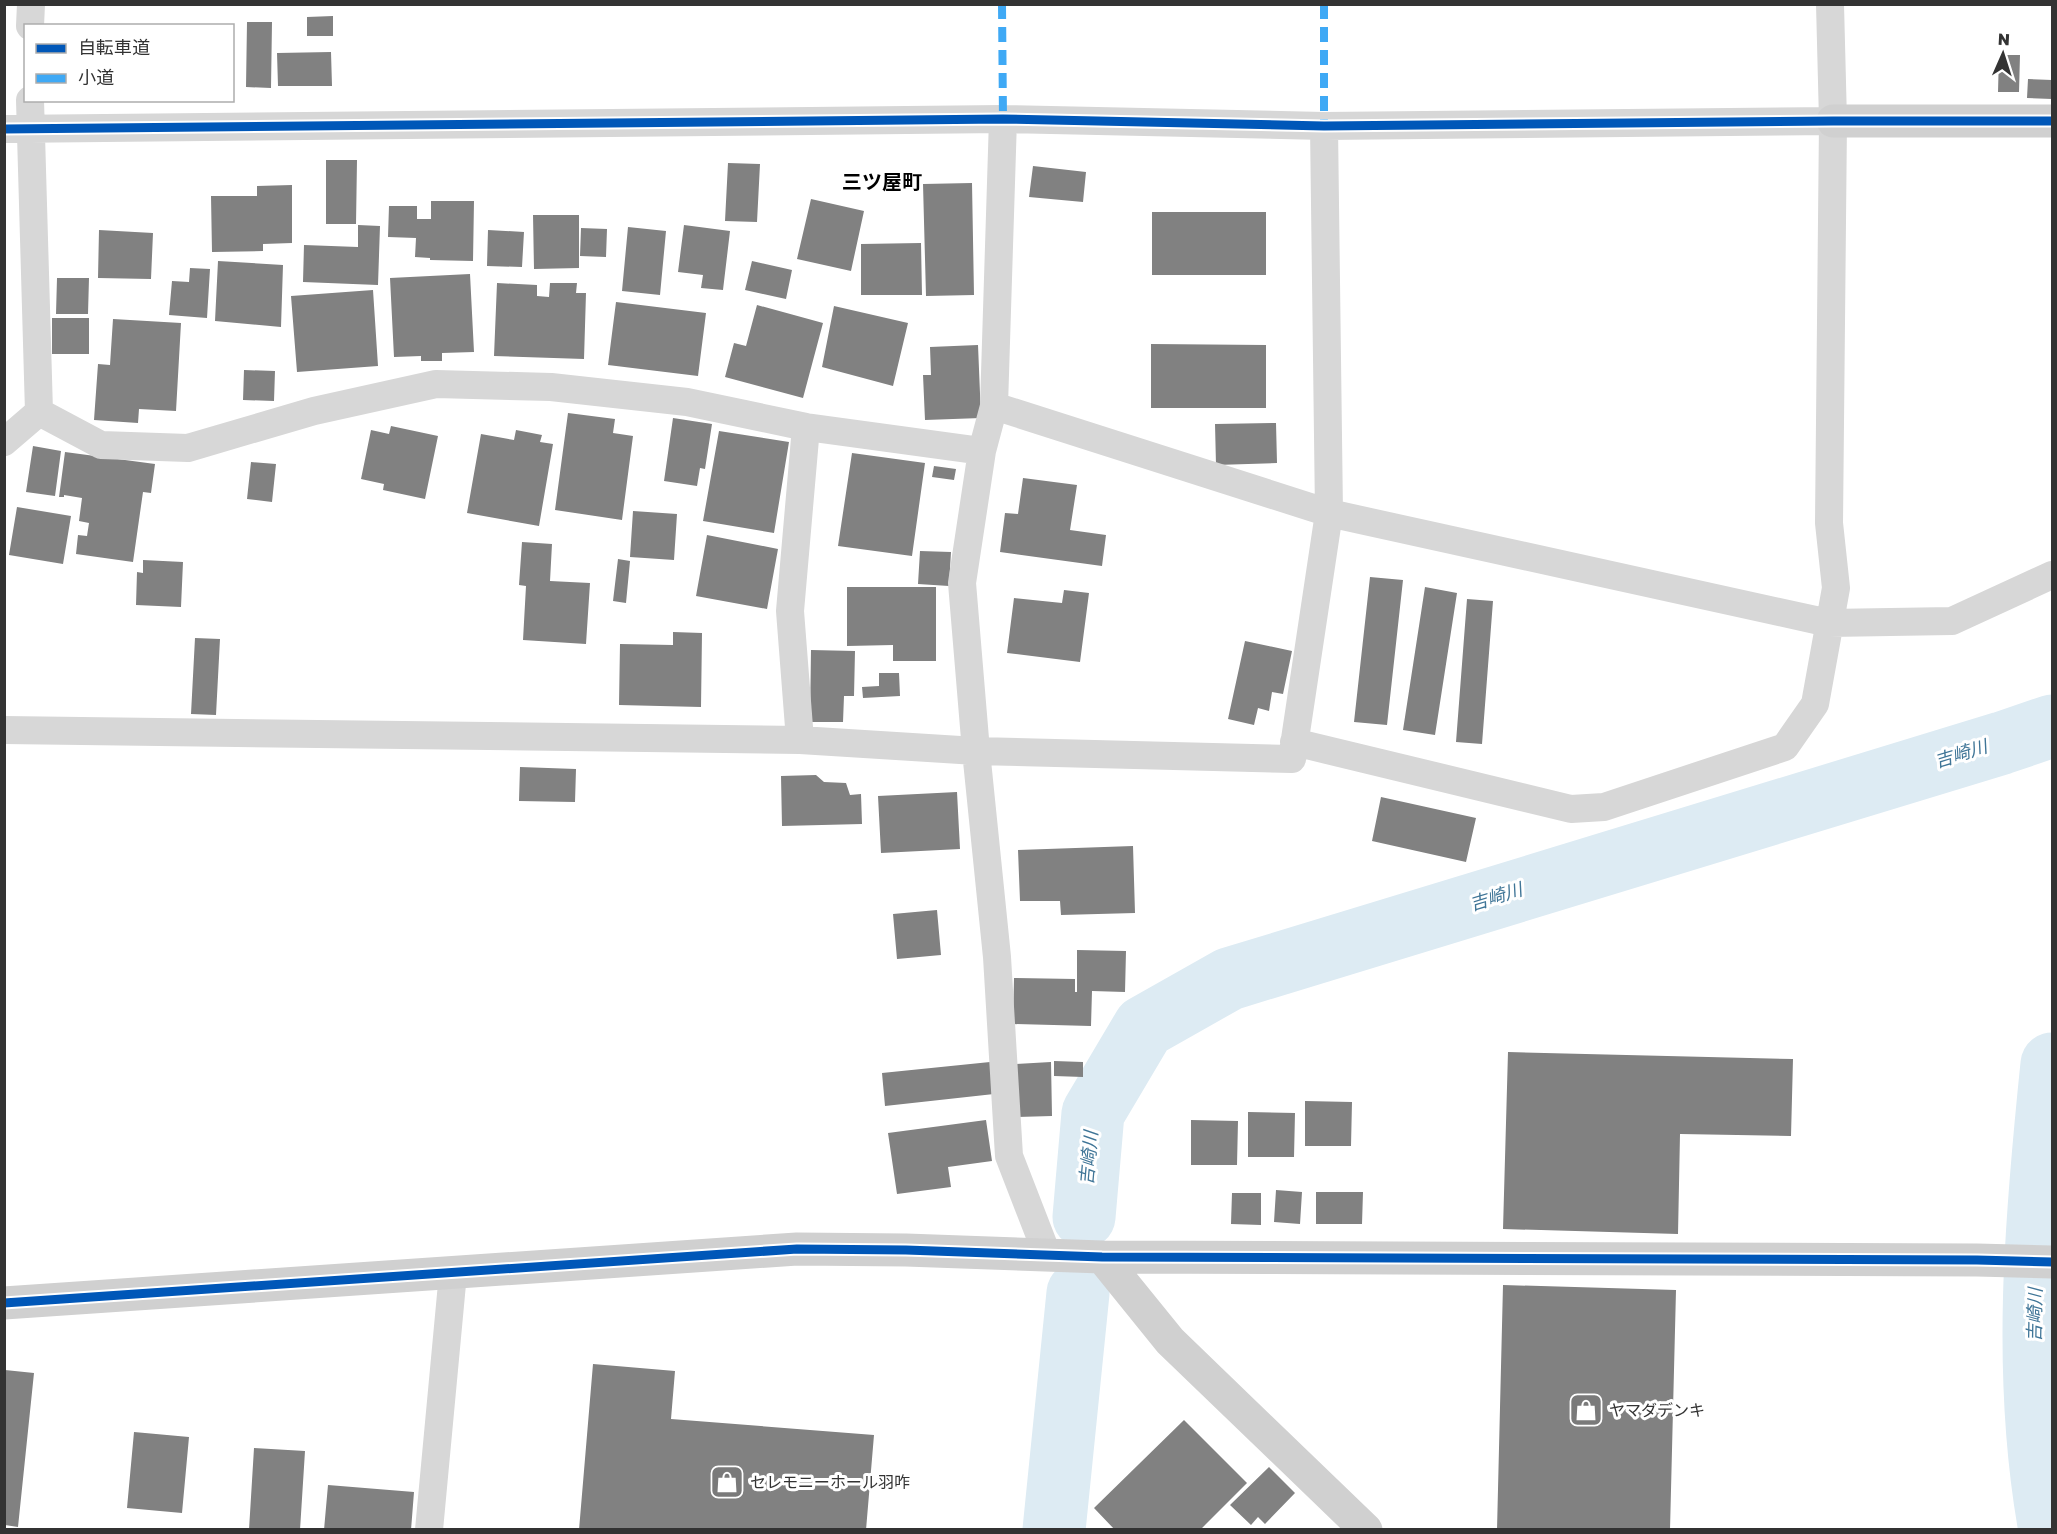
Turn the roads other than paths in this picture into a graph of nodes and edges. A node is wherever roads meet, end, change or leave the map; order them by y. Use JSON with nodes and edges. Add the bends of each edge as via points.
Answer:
{"nodes":[{"id":1,"x":31,"y":4,"type":"edge"},
{"id":2,"x":1830,"y":4,"type":"edge"},
{"id":3,"x":30,"y":24,"type":"edge"},
{"id":4,"x":29,"y":102,"type":"edge"},
{"id":5,"x":1003,"y":119,"type":"junction"},
{"id":6,"x":1833,"y":121,"type":"junction"},
{"id":7,"x":2052,"y":121,"type":"edge"},
{"id":8,"x":1324,"y":126,"type":"junction"},
{"id":9,"x":17,"y":129,"type":"edge"},
{"id":10,"x":994,"y":406,"type":"junction"},
{"id":11,"x":39,"y":412,"type":"junction"},
{"id":12,"x":806,"y":427,"type":"junction"},
{"id":13,"x":4,"y":442,"type":"edge"},
{"id":14,"x":982,"y":451,"type":"junction"},
{"id":15,"x":1329,"y":513,"type":"junction"},
{"id":16,"x":2052,"y":575,"type":"edge"},
{"id":17,"x":1829,"y":623,"type":"junction"},
{"id":18,"x":4,"y":730,"type":"edge"},
{"id":19,"x":800,"y":740,"type":"junction"},
{"id":20,"x":1294,"y":742,"type":"junction"},
{"id":21,"x":976,"y":751,"type":"junction"},
{"id":22,"x":1047,"y":1254,"type":"junction"},
{"id":23,"x":1102,"y":1257,"type":"junction"},
{"id":24,"x":2052,"y":1262,"type":"edge"},
{"id":25,"x":453,"y":1273,"type":"junction"},
{"id":26,"x":4,"y":1303,"type":"edge"},
{"id":27,"x":429,"y":1530,"type":"edge"},
{"id":28,"x":1366,"y":1530,"type":"edge"}],
"edges":[{"from":1,"to":3,"type":"street"},
{"from":2,"to":6,"type":"street"},
{"from":4,"to":9,"type":"street"},
{"from":5,"to":8,"type":"street"},
{"from":5,"to":9,"type":"street"},
{"from":5,"to":10,"type":"street"},
{"from":6,"to":7,"type":"street"},
{"from":6,"to":8,"type":"street"},
{"from":6,"to":17,"type":"street","via":[[1830,522],[1836,588]]},
{"from":8,"to":15,"type":"street"},
{"from":9,"to":11,"type":"street"},
{"from":10,"to":14,"type":"street"},
{"from":10,"to":15,"type":"street"},
{"from":11,"to":12,"type":"street","via":[[101,445],[188,448],[314,411],[436,384],[551,387],[687,402]]},
{"from":11,"to":13,"type":"street"},
{"from":12,"to":14,"type":"street"},
{"from":12,"to":19,"type":"street","via":[[790,611]]},
{"from":14,"to":21,"type":"street","via":[[962,583]]},
{"from":15,"to":17,"type":"street"},
{"from":15,"to":20,"type":"street"},
{"from":16,"to":17,"type":"street","via":[[1952,621]]},
{"from":17,"to":20,"type":"street","via":[[1815,704],[1785,747],[1604,807],[1571,809]]},
{"from":18,"to":19,"type":"street"},
{"from":19,"to":21,"type":"street"},
{"from":20,"to":21,"type":"street","via":[[1292,759]]},
{"from":21,"to":22,"type":"street","via":[[997,957],[1009,1156]]},
{"from":22,"to":23,"type":"street"},
{"from":22,"to":25,"type":"street","via":[[797,1249]]},
{"from":23,"to":24,"type":"street"},
{"from":23,"to":28,"type":"street","via":[[1170,1341]]},
{"from":25,"to":26,"type":"street"},
{"from":25,"to":27,"type":"street"}]}
